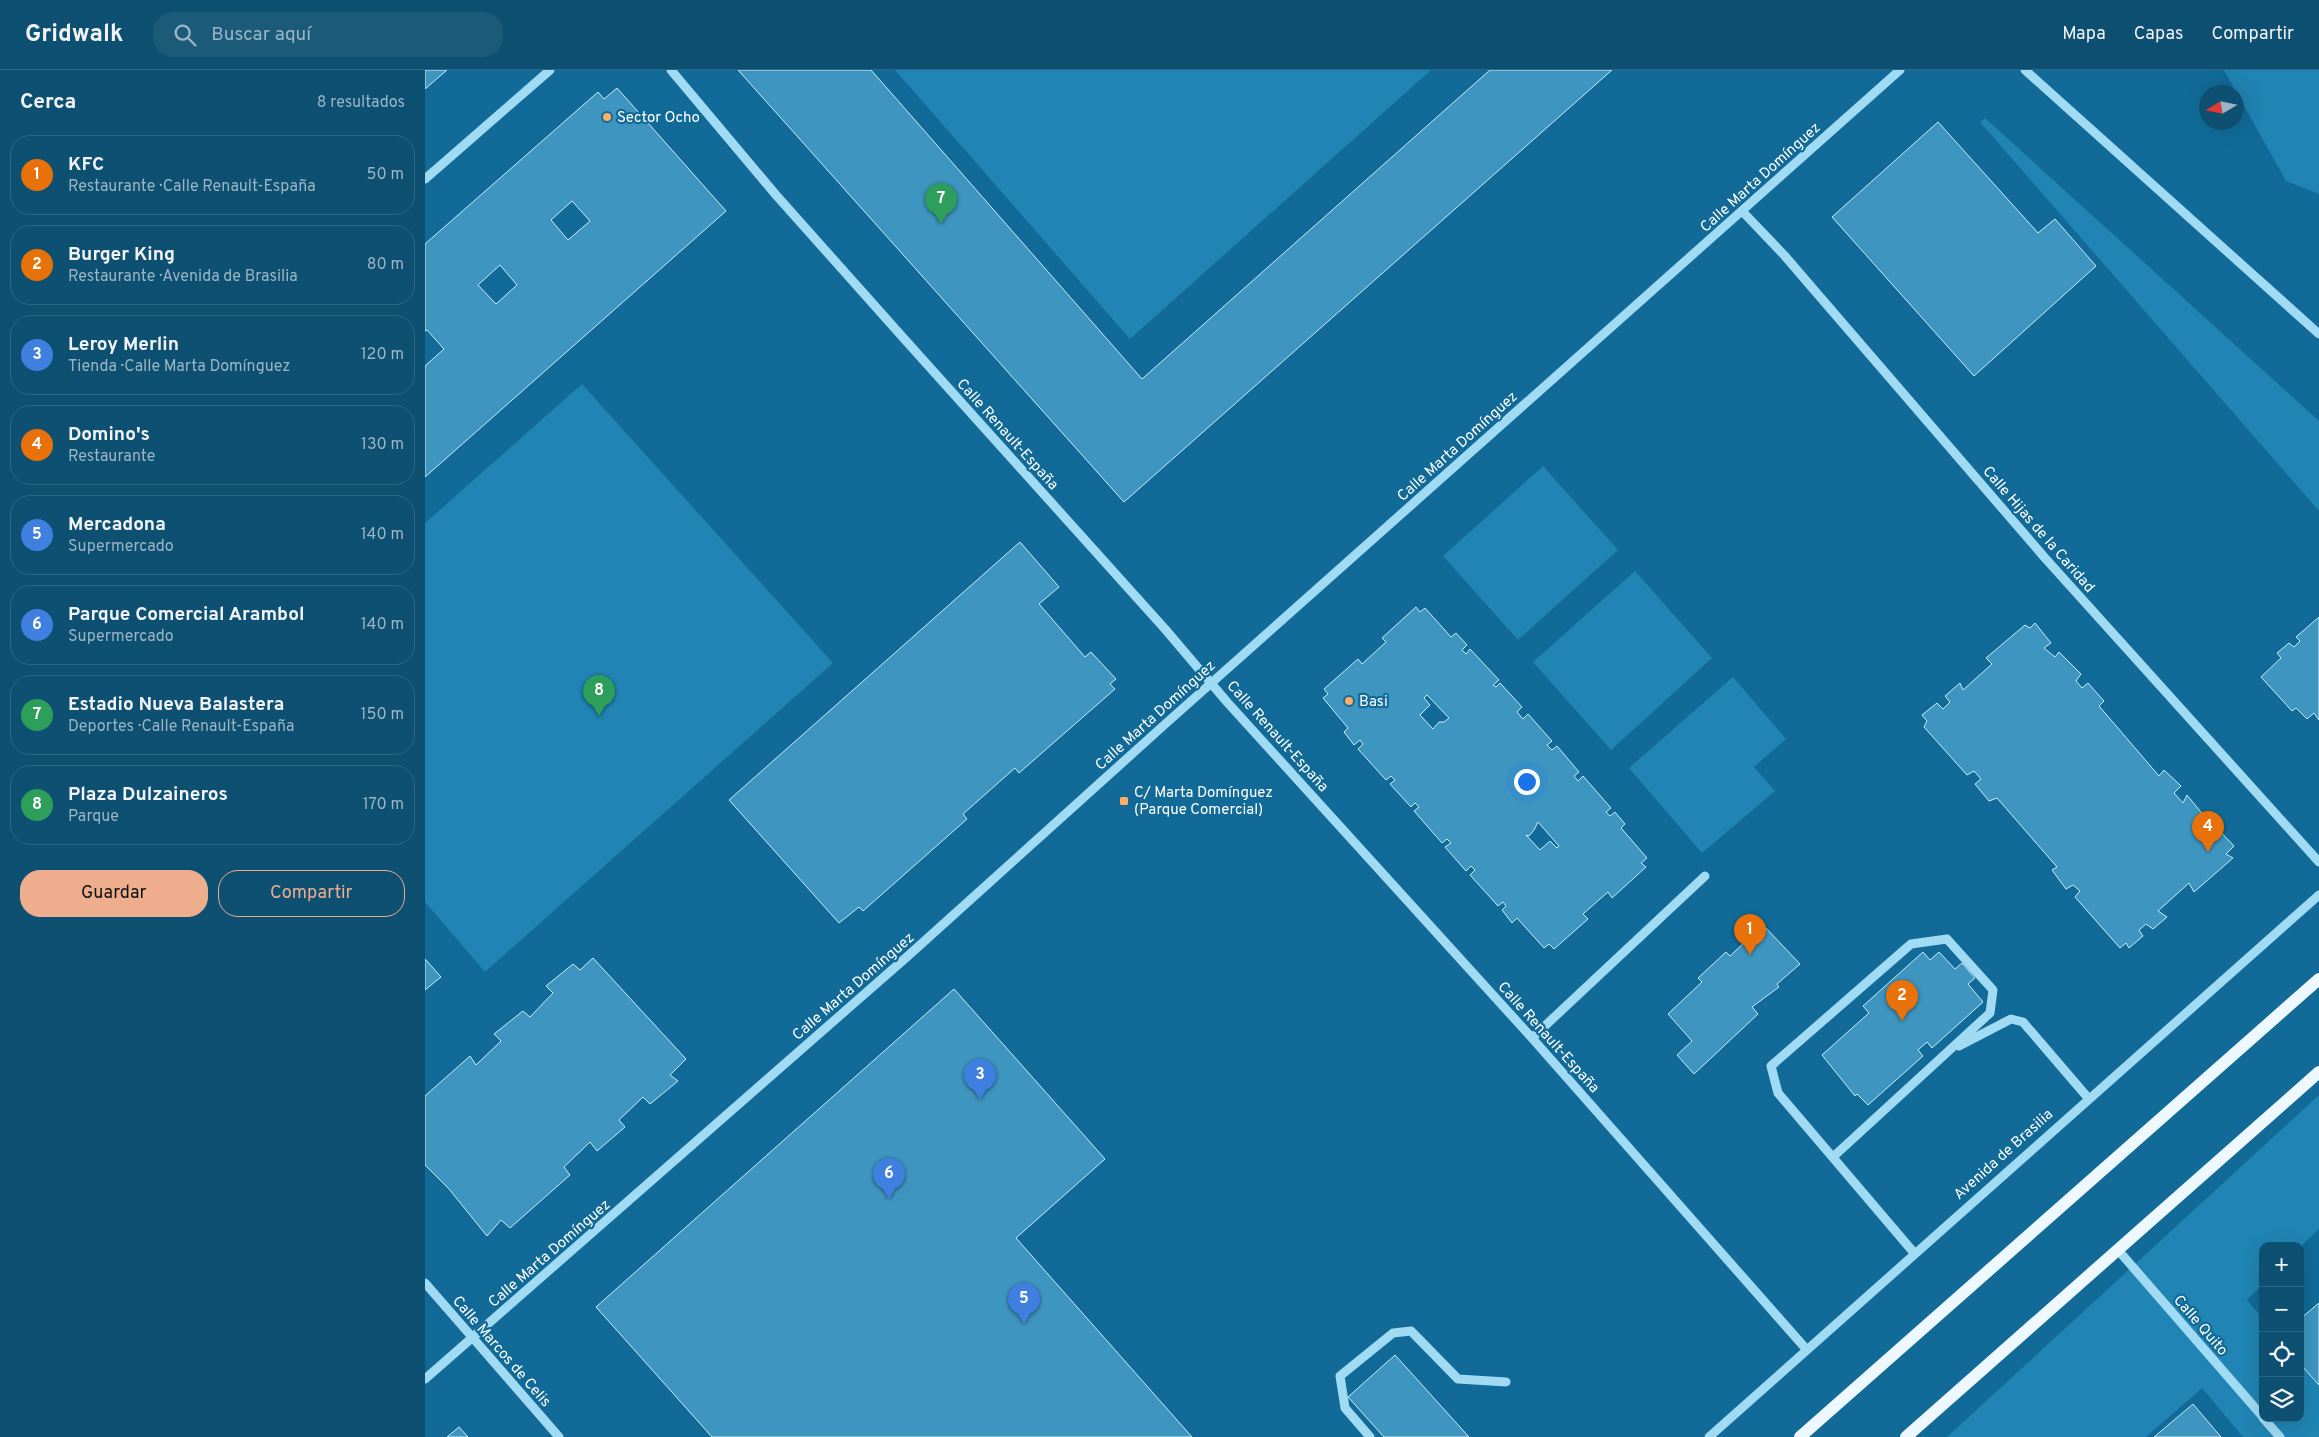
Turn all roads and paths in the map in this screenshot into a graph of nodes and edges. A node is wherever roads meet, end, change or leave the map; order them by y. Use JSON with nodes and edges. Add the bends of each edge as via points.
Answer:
{"nodes":[{"id":1,"x":550,"y":70,"type":"edge"},
{"id":2,"x":671,"y":70,"type":"edge"},
{"id":3,"x":1900,"y":70,"type":"edge"},
{"id":4,"x":2025,"y":70,"type":"edge"},
{"id":5,"x":425,"y":179,"type":"edge"},
{"id":6,"x":1742,"y":211,"type":"junction"},
{"id":7,"x":2319,"y":334,"type":"edge"},
{"id":8,"x":1211,"y":683,"type":"junction"},
{"id":9,"x":2319,"y":862,"type":"edge"},
{"id":10,"x":1705,"y":876,"type":"dead end"},
{"id":11,"x":2319,"y":895,"type":"edge"},
{"id":12,"x":2319,"y":979,"type":"edge"},
{"id":13,"x":1531,"y":1038,"type":"junction"},
{"id":14,"x":1947,"y":1052,"type":"junction"},
{"id":15,"x":2319,"y":1072,"type":"edge"},
{"id":16,"x":2089,"y":1099,"type":"junction"},
{"id":17,"x":1833,"y":1157,"type":"junction"},
{"id":18,"x":2118,"y":1250,"type":"junction"},
{"id":19,"x":1915,"y":1254,"type":"junction"},
{"id":20,"x":425,"y":1283,"type":"edge"},
{"id":21,"x":472,"y":1339,"type":"junction"},
{"id":22,"x":1807,"y":1350,"type":"junction"},
{"id":23,"x":425,"y":1379,"type":"edge"},
{"id":24,"x":1506,"y":1382,"type":"dead end"},
{"id":25,"x":2259,"y":1413,"type":"edge"},
{"id":26,"x":2267,"y":1422,"type":"edge"},
{"id":27,"x":559,"y":1437,"type":"edge"},
{"id":28,"x":1370,"y":1437,"type":"edge"},
{"id":29,"x":1709,"y":1437,"type":"edge"},
{"id":30,"x":1800,"y":1437,"type":"edge"},
{"id":31,"x":1906,"y":1437,"type":"edge"},
{"id":32,"x":2280,"y":1437,"type":"edge"}],
"edges":[{"from":1,"to":5,"type":"street"},
{"from":2,"to":8,"type":"street","name":"Calle Renault-España","via":[[802,224]]},
{"from":3,"to":6,"type":"street","name":"Calle Marta Domínguez"},
{"from":4,"to":7,"type":"street"},
{"from":6,"to":8,"type":"street","name":"Calle Marta Domínguez"},
{"from":6,"to":9,"type":"street","name":"Calle Hijas de la Caridad","via":[[1790,262],[2045,558]]},
{"from":8,"to":13,"type":"street","name":"Calle Renault-España"},
{"from":8,"to":21,"type":"street","name":"Calle Marta Domínguez","via":[[902,961]]},
{"from":10,"to":13,"type":"street"},
{"from":11,"to":16,"type":"street","name":"Avenida de Brasilia"},
{"from":12,"to":30,"type":"main road"},
{"from":13,"to":22,"type":"street","name":"Calle Renault-España"},
{"from":14,"to":16,"type":"street","via":[[2011,1020],[2023,1022]]},
{"from":14,"to":17,"type":"street"},
{"from":14,"to":17,"type":"street","via":[[1990,1013],[1993,990],[1947,939],[1911,944],[1771,1066],[1778,1093]]},
{"from":15,"to":18,"type":"main road"},
{"from":16,"to":19,"type":"street","name":"Avenida de Brasilia"},
{"from":17,"to":19,"type":"street"},
{"from":18,"to":25,"type":"street","name":"Calle Quito"},
{"from":18,"to":31,"type":"main road"},
{"from":19,"to":22,"type":"street","name":"Avenida de Brasilia"},
{"from":20,"to":21,"type":"street","name":"Calle Marcos de Celis"},
{"from":21,"to":23,"type":"street","name":"Calle Marta Domínguez"},
{"from":21,"to":27,"type":"street","name":"Calle Marcos de Celis"},
{"from":22,"to":29,"type":"street","name":"Avenida de Brasilia"},
{"from":24,"to":28,"type":"street","via":[[1458,1379],[1411,1330],[1393,1333],[1340,1376],[1345,1408]]},
{"from":26,"to":32,"type":"street","name":"Calle Quito"}]}
